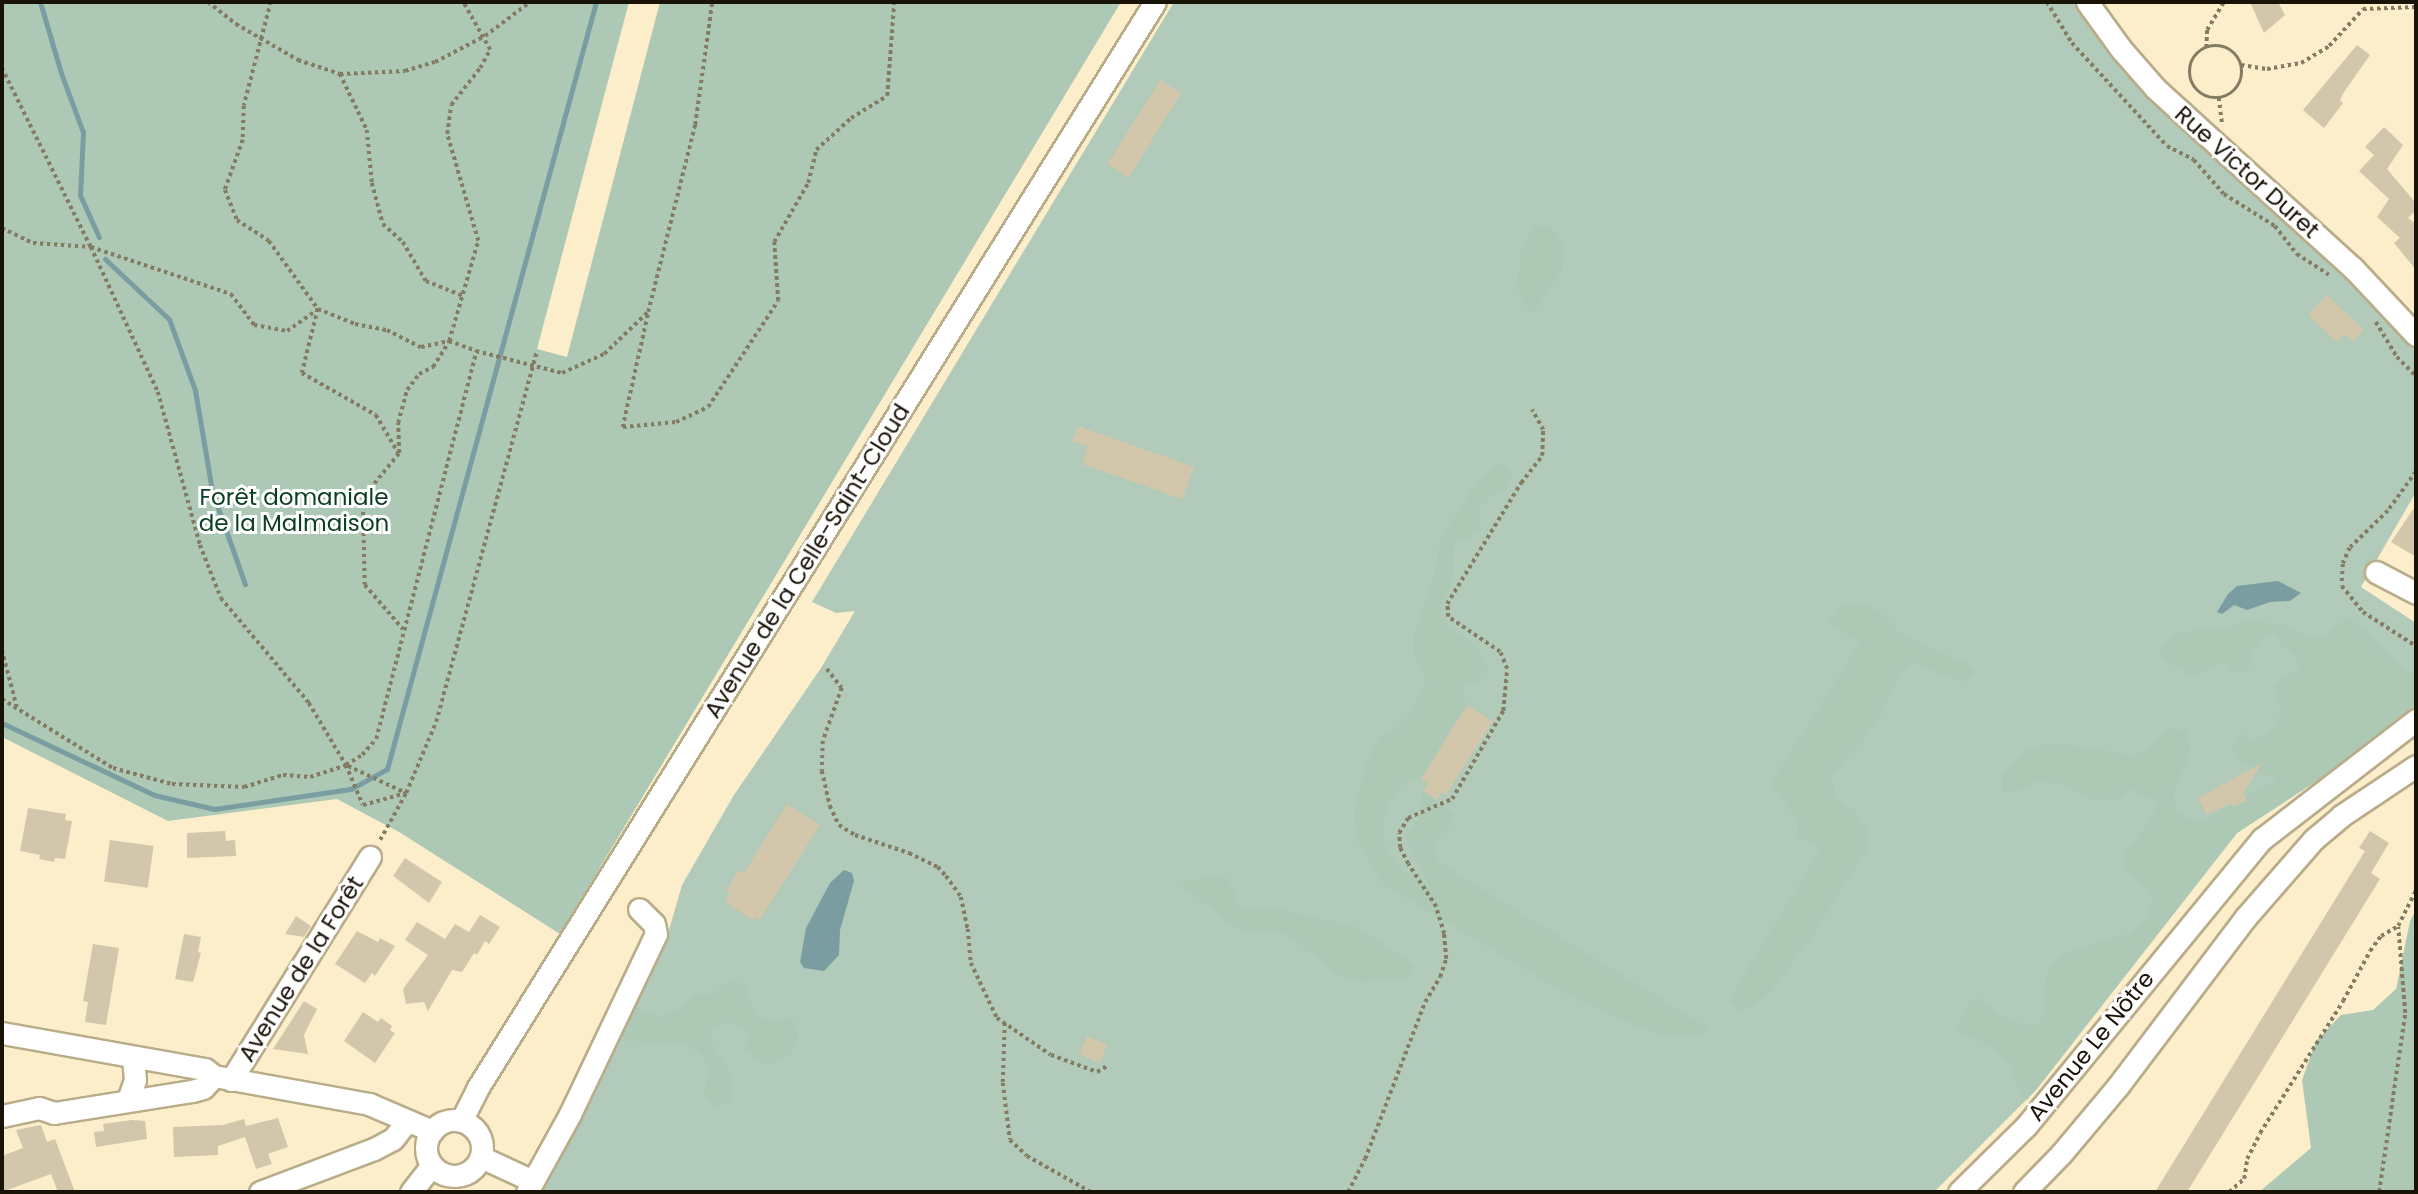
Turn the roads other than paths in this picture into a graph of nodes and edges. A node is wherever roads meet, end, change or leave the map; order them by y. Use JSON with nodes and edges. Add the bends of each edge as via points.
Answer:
{"nodes":[{"id":1,"x":1155,"y":2,"type":"edge"},
{"id":2,"x":2087,"y":2,"type":"edge"},
{"id":3,"x":2416,"y":335,"type":"edge"},
{"id":4,"x":2376,"y":572,"type":"dead end"},
{"id":5,"x":2416,"y":593,"type":"edge"},
{"id":6,"x":2416,"y":720,"type":"edge"},
{"id":7,"x":2416,"y":766,"type":"edge"},
{"id":8,"x":370,"y":857,"type":"road end"},
{"id":9,"x":2217,"y":893,"type":"junction"},
{"id":10,"x":639,"y":909,"type":"dead end"},
{"id":11,"x":2245,"y":918,"type":"junction"},
{"id":12,"x":2,"y":1034,"type":"edge"},
{"id":13,"x":133,"y":1057,"type":"junction"},
{"id":14,"x":222,"y":1078,"type":"junction"},
{"id":15,"x":123,"y":1101,"type":"junction"},
{"id":16,"x":2,"y":1116,"type":"edge"},
{"id":17,"x":407,"y":1121,"type":"junction"},
{"id":18,"x":461,"y":1121,"type":"junction"},
{"id":19,"x":432,"y":1131,"type":"junction"},
{"id":20,"x":481,"y":1157,"type":"junction"},
{"id":21,"x":432,"y":1165,"type":"junction"},
{"id":22,"x":530,"y":1187,"type":"edge"},
{"id":23,"x":260,"y":1192,"type":"edge"},
{"id":24,"x":411,"y":1192,"type":"edge"},
{"id":25,"x":1959,"y":1192,"type":"edge"},
{"id":26,"x":2024,"y":1192,"type":"edge"}],
"edges":[{"from":1,"to":18,"type":"street","name":"Avenue de la Celle-Saint-Cloud"},
{"from":2,"to":3,"type":"street","name":"Rue Victor Duret","via":[[2154,88],[2353,268]]},
{"from":4,"to":5,"type":"street"},
{"from":6,"to":9,"type":"street","name":"Avenue Le Nôtre","via":[[2262,839]]},
{"from":7,"to":11,"type":"street","name":"Avenue Le Nôtre","via":[[2314,839]]},
{"from":8,"to":14,"type":"street","name":"Avenue de la Forêt"},
{"from":9,"to":11,"type":"street"},
{"from":9,"to":25,"type":"street","name":"Avenue Le Nôtre","via":[[2026,1126]]},
{"from":10,"to":22,"type":"street","via":[[654,924],[656,934]]},
{"from":11,"to":26,"type":"street","name":"Avenue Le Nôtre","via":[[2118,1086]]},
{"from":12,"to":13,"type":"street"},
{"from":13,"to":14,"type":"street","via":[[205,1069]]},
{"from":13,"to":15,"type":"street","via":[[135,1080]]},
{"from":14,"to":15,"type":"street","via":[[203,1088]]},
{"from":14,"to":17,"type":"street","via":[[369,1104]]},
{"from":15,"to":16,"type":"street"},
{"from":17,"to":19,"type":"street"},
{"from":17,"to":23,"type":"street","via":[[393,1139],[374,1149]]},
{"from":18,"to":19,"type":"street","via":[[440,1124]]},
{"from":18,"to":20,"type":"street","via":[[479,1135]]},
{"from":19,"to":21,"type":"street","via":[[427,1142]]},
{"from":20,"to":21,"type":"street","via":[[475,1168],[453,1177]]},
{"from":20,"to":22,"type":"street"},
{"from":21,"to":24,"type":"street"}]}
